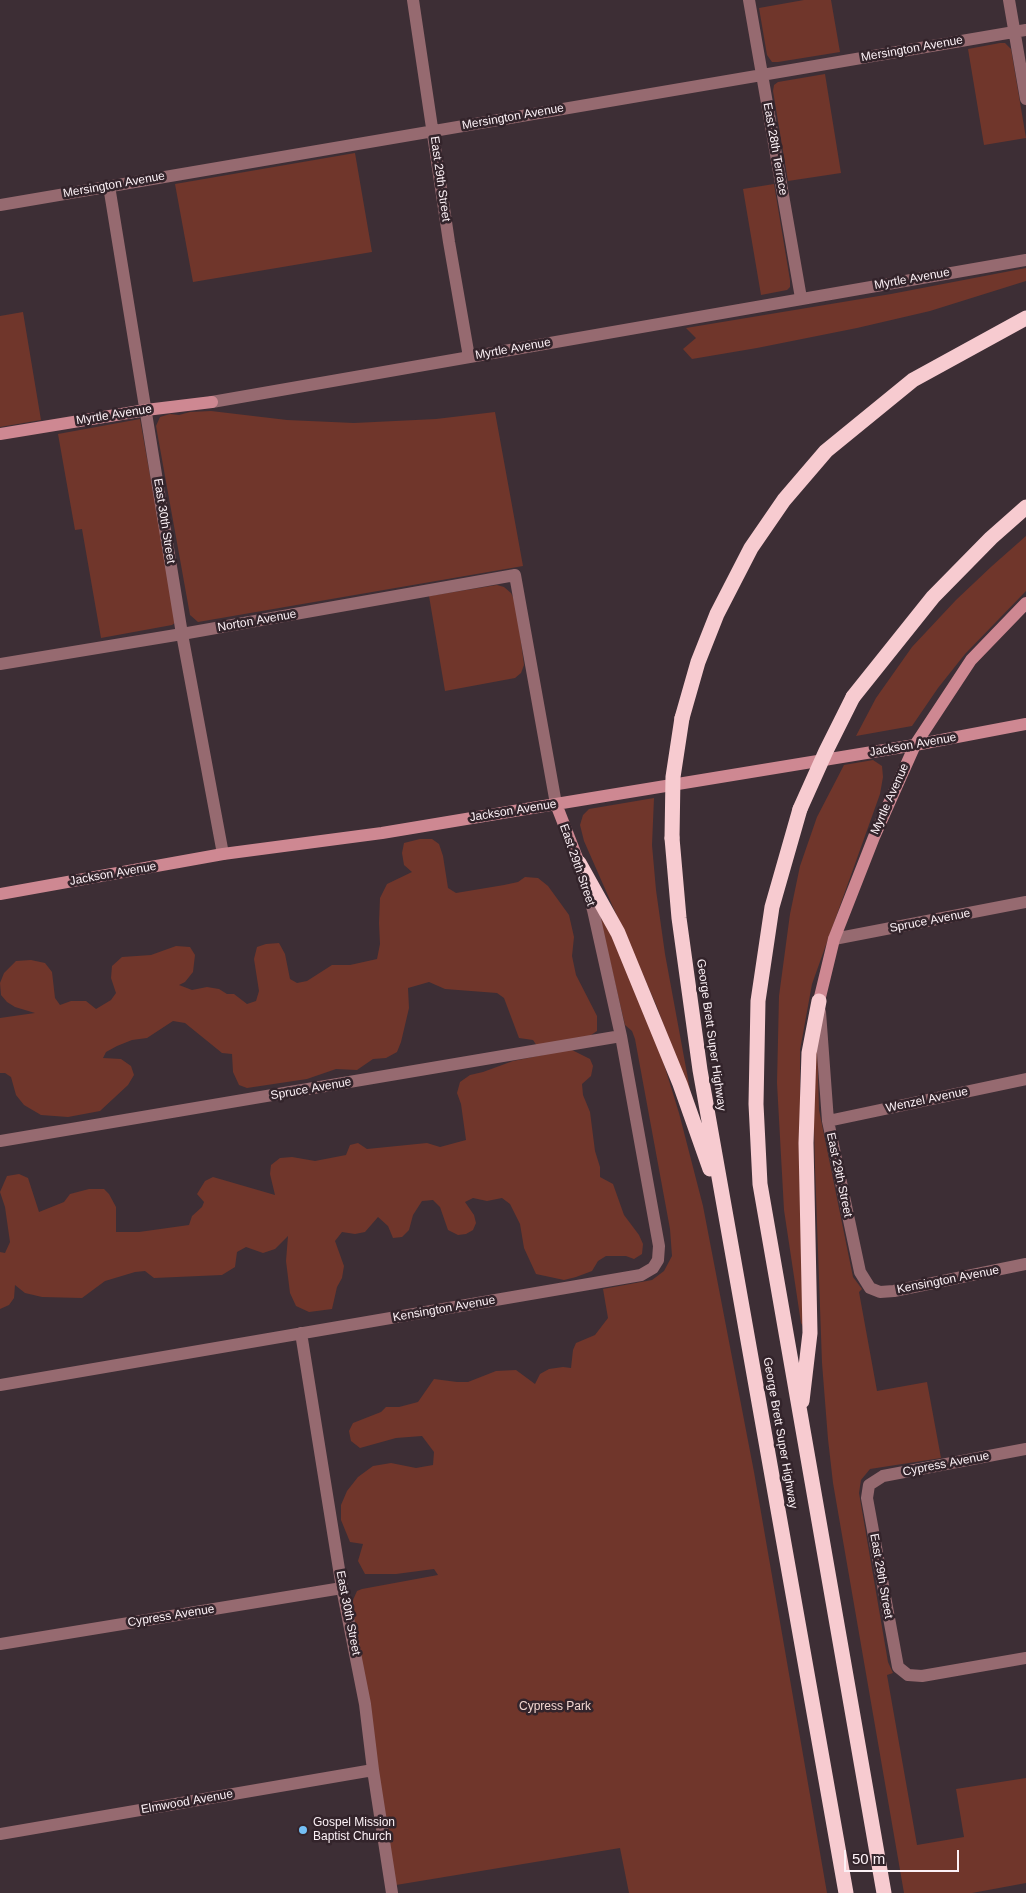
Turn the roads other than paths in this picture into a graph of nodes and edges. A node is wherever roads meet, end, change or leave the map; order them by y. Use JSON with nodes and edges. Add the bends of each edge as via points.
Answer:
{"nodes":[{"id":1,"x":412,"y":0,"type":"edge"},
{"id":2,"x":749,"y":0,"type":"edge"},
{"id":3,"x":1009,"y":0,"type":"edge"},
{"id":4,"x":1020,"y":31,"type":"edge"},
{"id":5,"x":762,"y":74,"type":"junction"},
{"id":6,"x":1026,"y":99,"type":"edge"},
{"id":7,"x":433,"y":131,"type":"junction"},
{"id":8,"x":109,"y":186,"type":"junction"},
{"id":9,"x":0,"y":205,"type":"edge"},
{"id":10,"x":1026,"y":260,"type":"edge"},
{"id":11,"x":801,"y":298,"type":"junction"},
{"id":12,"x":1026,"y":318,"type":"edge"},
{"id":13,"x":469,"y":357,"type":"junction"},
{"id":14,"x":146,"y":410,"type":"junction"},
{"id":15,"x":0,"y":434,"type":"edge"},
{"id":16,"x":1026,"y":507,"type":"edge"},
{"id":17,"x":514,"y":575,"type":"joint"},
{"id":18,"x":1026,"y":603,"type":"edge"},
{"id":19,"x":182,"y":634,"type":"junction"},
{"id":20,"x":0,"y":664,"type":"edge"},
{"id":21,"x":1026,"y":724,"type":"edge"},
{"id":22,"x":914,"y":745,"type":"junction"},
{"id":23,"x":556,"y":804,"type":"junction"},
{"id":24,"x":223,"y":854,"type":"junction"},
{"id":25,"x":579,"y":863,"type":"junction"},
{"id":26,"x":0,"y":894,"type":"edge"},
{"id":27,"x":1026,"y":902,"type":"edge"},
{"id":28,"x":834,"y":939,"type":"junction"},
{"id":29,"x":819,"y":1001,"type":"junction"},
{"id":30,"x":622,"y":1036,"type":"junction"},
{"id":31,"x":1026,"y":1079,"type":"edge"},
{"id":32,"x":828,"y":1121,"type":"junction"},
{"id":33,"x":0,"y":1141,"type":"edge"},
{"id":34,"x":724,"y":1209,"type":"junction"},
{"id":35,"x":1026,"y":1264,"type":"edge"},
{"id":36,"x":870,"y":1288,"type":"joint"},
{"id":37,"x":301,"y":1333,"type":"junction"},
{"id":38,"x":0,"y":1385,"type":"edge"},
{"id":39,"x":800,"y":1418,"type":"junction"},
{"id":40,"x":1026,"y":1449,"type":"edge"},
{"id":41,"x":869,"y":1485,"type":"joint"},
{"id":42,"x":342,"y":1588,"type":"junction"},
{"id":43,"x":0,"y":1644,"type":"edge"},
{"id":44,"x":1026,"y":1658,"type":"edge"},
{"id":45,"x":373,"y":1770,"type":"junction"},
{"id":46,"x":0,"y":1834,"type":"edge"},
{"id":47,"x":392,"y":1893,"type":"edge"},
{"id":48,"x":846,"y":1893,"type":"edge"},
{"id":49,"x":884,"y":1893,"type":"edge"}],
"edges":[{"from":1,"to":7,"type":"street","name":"East 29th Street"},
{"from":2,"to":5,"type":"street","name":"East 28th Terrace"},
{"from":3,"to":4,"type":"street"},
{"from":4,"to":5,"type":"street","name":"Mersington Avenue"},
{"from":4,"to":6,"type":"street"},
{"from":5,"to":7,"type":"street","name":"Mersington Avenue"},
{"from":5,"to":11,"type":"street","name":"East 28th Terrace"},
{"from":7,"to":8,"type":"street","name":"Mersington Avenue"},
{"from":7,"to":13,"type":"street","name":"East 29th Street"},
{"from":8,"to":9,"type":"street","name":"Mersington Avenue"},
{"from":8,"to":14,"type":"street","name":"East 30th Street"},
{"from":10,"to":11,"type":"street","name":"Myrtle Avenue"},
{"from":11,"to":13,"type":"street","name":"Myrtle Avenue"},
{"from":12,"to":34,"type":"highway","name":"George Brett Super Highway","bridge":true,"via":[[913,380],[826,451],[784,500],[751,548],[717,614],[698,662],[682,718],[673,777],[672,838],[698,1060]]},
{"from":13,"to":14,"type":"street","name":"Myrtle Avenue","via":[[212,402]]},
{"from":14,"to":15,"type":"street","name":"Myrtle Avenue"},
{"from":14,"to":19,"type":"street","name":"East 30th Street"},
{"from":16,"to":39,"type":"highway","name":"George Brett Super Highway","bridge":true,"via":[[990,538],[932,597],[853,697],[800,809],[772,907],[760,991],[756,1104],[760,1184]]},
{"from":17,"to":19,"type":"street","name":"Norton Avenue"},
{"from":17,"to":23,"type":"street","name":"East 29th Street"},
{"from":18,"to":22,"type":"street","name":"Myrtle Avenue","via":[[971,660]]},
{"from":19,"to":20,"type":"street","name":"Norton Avenue"},
{"from":19,"to":24,"type":"street","name":"East 30th Street"},
{"from":21,"to":22,"type":"street","name":"Jackson Avenue"},
{"from":22,"to":23,"type":"street","name":"Jackson Avenue"},
{"from":22,"to":28,"type":"street","name":"Myrtle Avenue"},
{"from":23,"to":24,"type":"street","name":"Jackson Avenue"},
{"from":23,"to":25,"type":"street","name":"East 29th Street"},
{"from":24,"to":26,"type":"street","name":"Jackson Avenue"},
{"from":25,"to":30,"type":"street","name":"East 29th Street"},
{"from":25,"to":34,"type":"highway","via":[[618,933],[680,1084]]},
{"from":27,"to":28,"type":"street","name":"Spruce Avenue"},
{"from":28,"to":29,"type":"street","name":"East 29th Street"},
{"from":29,"to":32,"type":"street","name":"East 29th Street"},
{"from":29,"to":39,"type":"highway","via":[[809,1053],[806,1143],[810,1334]]},
{"from":30,"to":33,"type":"street","name":"Spruce Avenue"},
{"from":30,"to":37,"type":"street","name":"Kensington Avenue","via":[[660,1246],[653,1268],[641,1275]]},
{"from":31,"to":32,"type":"street","name":"Wenzel Avenue"},
{"from":32,"to":36,"type":"street","name":"East 29th Street","via":[[860,1272]]},
{"from":34,"to":48,"type":"highway","name":"George Brett Super Highway"},
{"from":35,"to":36,"type":"street","name":"Kensington Avenue","via":[[894,1291],[880,1292]]},
{"from":37,"to":38,"type":"street","name":"Kensington Avenue"},
{"from":37,"to":42,"type":"street","name":"East 30th Street"},
{"from":39,"to":49,"type":"highway","name":"George Brett Super Highway"},
{"from":40,"to":41,"type":"street","name":"Cypress Avenue","via":[[883,1476]]},
{"from":41,"to":44,"type":"street","name":"East 29th Street","via":[[867,1498],[898,1667],[908,1675],[922,1676]]},
{"from":42,"to":43,"type":"street","name":"Cypress Avenue"},
{"from":42,"to":45,"type":"street","name":"East 30th Street","via":[[365,1704]]},
{"from":45,"to":46,"type":"street","name":"Elmwood Avenue"},
{"from":45,"to":47,"type":"street","name":"East 30th Street"}]}
